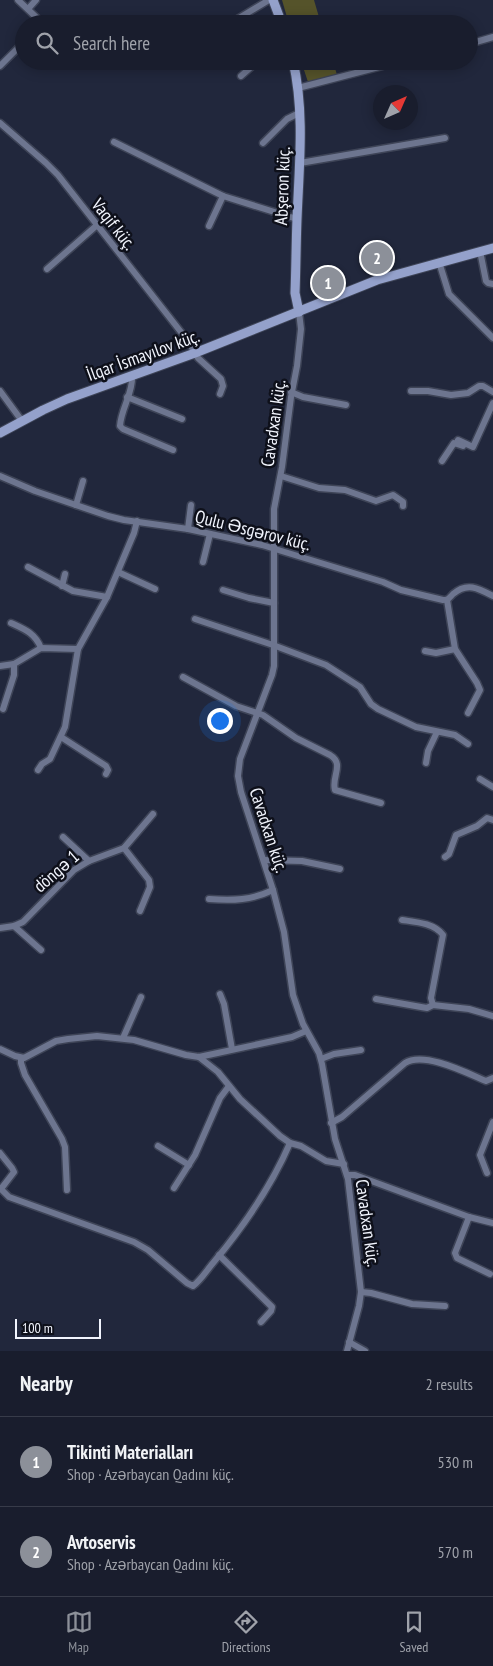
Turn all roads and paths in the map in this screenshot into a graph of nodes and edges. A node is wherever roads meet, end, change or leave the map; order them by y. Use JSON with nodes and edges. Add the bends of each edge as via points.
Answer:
{"nodes":[{"id":1,"x":18,"y":0,"type":"edge"},
{"id":2,"x":36,"y":0,"type":"edge"},
{"id":3,"x":269,"y":0,"type":"edge"},
{"id":4,"x":273,"y":0,"type":"edge"},
{"id":5,"x":28,"y":9,"type":"junction"},
{"id":6,"x":34,"y":15,"type":"edge"},
{"id":7,"x":244,"y":15,"type":"edge"},
{"id":8,"x":279,"y":15,"type":"edge"},
{"id":9,"x":493,"y":37,"type":"edge"},
{"id":10,"x":478,"y":41,"type":"edge"},
{"id":11,"x":15,"y":51,"type":"edge"},
{"id":12,"x":0,"y":66,"type":"edge"},
{"id":13,"x":248,"y":70,"type":"edge"},
{"id":14,"x":295,"y":70,"type":"edge"},
{"id":15,"x":367,"y":70,"type":"edge"},
{"id":16,"x":241,"y":76,"type":"dead end"},
{"id":17,"x":298,"y":88,"type":"junction"},
{"id":18,"x":299,"y":113,"type":"junction"},
{"id":19,"x":0,"y":122,"type":"edge"},
{"id":20,"x":445,"y":138,"type":"dead end"},
{"id":21,"x":114,"y":142,"type":"dead end"},
{"id":22,"x":264,"y":143,"type":"dead end"},
{"id":23,"x":300,"y":163,"type":"junction"},
{"id":24,"x":223,"y":196,"type":"junction"},
{"id":25,"x":297,"y":219,"type":"junction"},
{"id":26,"x":96,"y":226,"type":"junction"},
{"id":27,"x":209,"y":226,"type":"dead end"},
{"id":28,"x":493,"y":248,"type":"edge"},
{"id":29,"x":480,"y":251,"type":"junction"},
{"id":30,"x":439,"y":262,"type":"junction"},
{"id":31,"x":47,"y":270,"type":"dead end"},
{"id":32,"x":493,"y":284,"type":"edge"},
{"id":33,"x":299,"y":312,"type":"junction"},
{"id":34,"x":493,"y":338,"type":"edge"},
{"id":35,"x":195,"y":353,"type":"junction"},
{"id":36,"x":132,"y":377,"type":"junction"},
{"id":37,"x":0,"y":391,"type":"edge"},
{"id":38,"x":411,"y":391,"type":"dead end"},
{"id":39,"x":291,"y":392,"type":"junction"},
{"id":40,"x":493,"y":392,"type":"edge"},
{"id":41,"x":220,"y":394,"type":"dead end"},
{"id":42,"x":128,"y":397,"type":"junction"},
{"id":43,"x":493,"y":403,"type":"edge"},
{"id":44,"x":346,"y":405,"type":"dead end"},
{"id":45,"x":490,"y":416,"type":"edge"},
{"id":46,"x":182,"y":419,"type":"dead end"},
{"id":47,"x":22,"y":422,"type":"junction"},
{"id":48,"x":0,"y":433,"type":"edge"},
{"id":49,"x":458,"y":440,"type":"dead end"},
{"id":50,"x":474,"y":447,"type":"junction"},
{"id":51,"x":173,"y":450,"type":"dead end"},
{"id":52,"x":442,"y":461,"type":"dead end"},
{"id":53,"x":0,"y":476,"type":"edge"},
{"id":54,"x":281,"y":476,"type":"junction"},
{"id":55,"x":84,"y":481,"type":"dead end"},
{"id":56,"x":76,"y":505,"type":"junction"},
{"id":57,"x":191,"y":505,"type":"dead end"},
{"id":58,"x":403,"y":506,"type":"dead end"},
{"id":59,"x":137,"y":522,"type":"junction"},
{"id":60,"x":188,"y":529,"type":"junction"},
{"id":61,"x":210,"y":534,"type":"junction"},
{"id":62,"x":274,"y":548,"type":"junction"},
{"id":63,"x":203,"y":562,"type":"dead end"},
{"id":64,"x":28,"y":567,"type":"dead end"},
{"id":65,"x":118,"y":572,"type":"junction"},
{"id":66,"x":66,"y":574,"type":"dead end"},
{"id":67,"x":62,"y":586,"type":"junction"},
{"id":68,"x":155,"y":589,"type":"dead end"},
{"id":69,"x":223,"y":590,"type":"dead end"},
{"id":70,"x":493,"y":596,"type":"edge"},
{"id":71,"x":108,"y":597,"type":"junction"},
{"id":72,"x":447,"y":600,"type":"junction"},
{"id":73,"x":274,"y":602,"type":"junction"},
{"id":74,"x":195,"y":619,"type":"dead end"},
{"id":75,"x":11,"y":623,"type":"dead end"},
{"id":76,"x":274,"y":645,"type":"junction"},
{"id":77,"x":41,"y":648,"type":"junction"},
{"id":78,"x":78,"y":649,"type":"junction"},
{"id":79,"x":455,"y":649,"type":"junction"},
{"id":80,"x":425,"y":651,"type":"dead end"},
{"id":81,"x":14,"y":664,"type":"junction"},
{"id":82,"x":0,"y":666,"type":"edge"},
{"id":83,"x":183,"y":677,"type":"dead end"},
{"id":84,"x":3,"y":709,"type":"dead end"},
{"id":85,"x":258,"y":713,"type":"junction"},
{"id":86,"x":468,"y":713,"type":"dead end"},
{"id":87,"x":437,"y":732,"type":"junction"},
{"id":88,"x":61,"y":737,"type":"junction"},
{"id":89,"x":468,"y":744,"type":"dead end"},
{"id":90,"x":426,"y":763,"type":"dead end"},
{"id":91,"x":38,"y":770,"type":"dead end"},
{"id":92,"x":106,"y":774,"type":"dead end"},
{"id":93,"x":480,"y":780,"type":"dead end"},
{"id":94,"x":493,"y":787,"type":"edge"},
{"id":95,"x":381,"y":803,"type":"dead end"},
{"id":96,"x":152,"y":814,"type":"dead end"},
{"id":97,"x":493,"y":820,"type":"edge"},
{"id":98,"x":63,"y":837,"type":"dead end"},
{"id":99,"x":124,"y":848,"type":"junction"},
{"id":100,"x":445,"y":857,"type":"dead end"},
{"id":101,"x":264,"y":860,"type":"junction"},
{"id":102,"x":89,"y":861,"type":"junction"},
{"id":103,"x":340,"y":869,"type":"dead end"},
{"id":104,"x":273,"y":890,"type":"junction"},
{"id":105,"x":209,"y":899,"type":"dead end"},
{"id":106,"x":140,"y":911,"type":"dead end"},
{"id":107,"x":402,"y":920,"type":"dead end"},
{"id":108,"x":14,"y":926,"type":"junction"},
{"id":109,"x":0,"y":928,"type":"edge"},
{"id":110,"x":41,"y":950,"type":"dead end"},
{"id":111,"x":220,"y":994,"type":"dead end"},
{"id":112,"x":141,"y":997,"type":"dead end"},
{"id":113,"x":376,"y":999,"type":"dead end"},
{"id":114,"x":433,"y":1005,"type":"junction"},
{"id":115,"x":493,"y":1016,"type":"edge"},
{"id":116,"x":306,"y":1031,"type":"junction"},
{"id":117,"x":123,"y":1038,"type":"junction"},
{"id":118,"x":0,"y":1048,"type":"edge"},
{"id":119,"x":232,"y":1049,"type":"junction"},
{"id":120,"x":361,"y":1050,"type":"dead end"},
{"id":121,"x":199,"y":1056,"type":"junction"},
{"id":122,"x":21,"y":1058,"type":"junction"},
{"id":123,"x":321,"y":1059,"type":"junction"},
{"id":124,"x":493,"y":1080,"type":"edge"},
{"id":125,"x":229,"y":1086,"type":"junction"},
{"id":126,"x":493,"y":1122,"type":"edge"},
{"id":127,"x":331,"y":1123,"type":"junction"},
{"id":128,"x":290,"y":1143,"type":"junction"},
{"id":129,"x":158,"y":1146,"type":"dead end"},
{"id":130,"x":0,"y":1153,"type":"edge"},
{"id":131,"x":344,"y":1164,"type":"junction"},
{"id":132,"x":189,"y":1165,"type":"junction"},
{"id":133,"x":488,"y":1173,"type":"dead end"},
{"id":134,"x":347,"y":1175,"type":"junction"},
{"id":135,"x":174,"y":1188,"type":"dead end"},
{"id":136,"x":0,"y":1189,"type":"edge"},
{"id":137,"x":67,"y":1190,"type":"dead end"},
{"id":138,"x":469,"y":1217,"type":"junction"},
{"id":139,"x":493,"y":1224,"type":"edge"},
{"id":140,"x":220,"y":1256,"type":"junction"},
{"id":141,"x":490,"y":1274,"type":"dead end"},
{"id":142,"x":361,"y":1292,"type":"junction"},
{"id":143,"x":445,"y":1306,"type":"dead end"},
{"id":144,"x":260,"y":1322,"type":"dead end"},
{"id":145,"x":349,"y":1342,"type":"junction"},
{"id":146,"x":347,"y":1351,"type":"edge"},
{"id":147,"x":365,"y":1351,"type":"edge"}],
"edges":[{"from":1,"to":5,"type":"street"},
{"from":2,"to":5,"type":"street"},
{"from":3,"to":7,"type":"street"},
{"from":4,"to":8,"type":"main road"},
{"from":5,"to":6,"type":"street"},
{"from":9,"to":10,"type":"street"},
{"from":11,"to":12,"type":"street"},
{"from":13,"to":16,"type":"street"},
{"from":14,"to":17,"type":"main road","name":"Abşeron küç."},
{"from":15,"to":17,"type":"street"},
{"from":17,"to":18,"type":"main road","name":"Abşeron küç."},
{"from":18,"to":22,"type":"street","via":[[287,119]]},
{"from":18,"to":23,"type":"main road","name":"Abşeron küç."},
{"from":19,"to":26,"type":"street","name":"Vaqif küç.","via":[[53,170]]},
{"from":20,"to":23,"type":"street"},
{"from":21,"to":24,"type":"street"},
{"from":23,"to":25,"type":"main road","name":"Abşeron küç."},
{"from":24,"to":25,"type":"street"},
{"from":24,"to":27,"type":"street"},
{"from":25,"to":33,"type":"main road","name":"Abşeron küç.","via":[[295,293]]},
{"from":26,"to":31,"type":"street"},
{"from":26,"to":35,"type":"street","name":"Vaqif küç."},
{"from":28,"to":29,"type":"main road","name":"İlqar İsmayılov küç."},
{"from":29,"to":30,"type":"main road","name":"İlqar İsmayılov küç."},
{"from":29,"to":32,"type":"street","via":[[486,281]]},
{"from":30,"to":33,"type":"main road","name":"İlqar İsmayılov küç.","via":[[377,280]]},
{"from":30,"to":34,"type":"street","via":[[449,294]]},
{"from":33,"to":35,"type":"main road","name":"İlqar İsmayılov küç."},
{"from":33,"to":39,"type":"street","name":"Cavadxan küç.","via":[[298,356]]},
{"from":35,"to":36,"type":"main road","name":"İlqar İsmayılov küç."},
{"from":35,"to":41,"type":"street","name":"Vaqif küç.","via":[[223,382]]},
{"from":36,"to":42,"type":"street"},
{"from":36,"to":47,"type":"main road","name":"İlqar İsmayılov küç.","via":[[67,400]]},
{"from":37,"to":47,"type":"street"},
{"from":38,"to":40,"type":"street","via":[[451,395],[468,393],[483,386]]},
{"from":39,"to":44,"type":"street"},
{"from":39,"to":54,"type":"street","name":"Cavadxan küç."},
{"from":42,"to":46,"type":"street"},
{"from":42,"to":51,"type":"street","via":[[119,424],[121,428]]},
{"from":43,"to":45,"type":"street"},
{"from":45,"to":50,"type":"street"},
{"from":47,"to":48,"type":"main road","name":"İlqar İsmayılov küç."},
{"from":49,"to":50,"type":"street"},
{"from":50,"to":52,"type":"street","via":[[470,449],[454,443]]},
{"from":53,"to":56,"type":"street","name":"Qulu Əsgərov küç."},
{"from":54,"to":58,"type":"street","via":[[376,501],[393,495],[403,502]]},
{"from":54,"to":62,"type":"street","name":"Cavadxan küç.","via":[[274,509]]},
{"from":55,"to":56,"type":"street"},
{"from":56,"to":59,"type":"street","name":"Qulu Əsgərov küç."},
{"from":57,"to":60,"type":"street"},
{"from":59,"to":60,"type":"street","name":"Qulu Əsgərov küç."},
{"from":59,"to":65,"type":"street"},
{"from":60,"to":61,"type":"street","name":"Qulu Əsgərov küç."},
{"from":61,"to":62,"type":"street","name":"Qulu Əsgərov küç."},
{"from":61,"to":63,"type":"street"},
{"from":62,"to":72,"type":"street","name":"Qulu Əsgərov küç.","via":[[401,590]]},
{"from":62,"to":73,"type":"street","name":"Cavadxan küç."},
{"from":64,"to":67,"type":"street"},
{"from":65,"to":68,"type":"street"},
{"from":65,"to":71,"type":"street"},
{"from":66,"to":67,"type":"street"},
{"from":67,"to":71,"type":"street"},
{"from":69,"to":73,"type":"street"},
{"from":70,"to":72,"type":"street","via":[[476,587],[466,586]]},
{"from":71,"to":78,"type":"street"},
{"from":72,"to":79,"type":"street"},
{"from":73,"to":76,"type":"street","name":"Cavadxan küç."},
{"from":74,"to":76,"type":"street"},
{"from":75,"to":77,"type":"street","via":[[31,632]]},
{"from":76,"to":85,"type":"street","name":"Cavadxan küç.","via":[[272,675]]},
{"from":76,"to":87,"type":"street","via":[[326,664],[360,687],[378,709],[416,727]]},
{"from":77,"to":78,"type":"street"},
{"from":77,"to":81,"type":"street"},
{"from":78,"to":88,"type":"street","via":[[67,721]]},
{"from":79,"to":80,"type":"street","via":[[436,653]]},
{"from":79,"to":86,"type":"street","via":[[480,690]]},
{"from":81,"to":82,"type":"street"},
{"from":81,"to":84,"type":"street","via":[[14,675]]},
{"from":83,"to":85,"type":"street","via":[[236,706]]},
{"from":85,"to":95,"type":"street","via":[[335,758],[338,764],[335,790]]},
{"from":85,"to":101,"type":"street","name":"Cavadxan küç.","via":[[242,751],[238,776]]},
{"from":87,"to":89,"type":"street","via":[[455,736]]},
{"from":87,"to":90,"type":"street"},
{"from":88,"to":91,"type":"street","via":[[50,759]]},
{"from":88,"to":92,"type":"street","via":[[106,766]]},
{"from":93,"to":94,"type":"street"},
{"from":96,"to":99,"type":"street"},
{"from":97,"to":100,"type":"street","via":[[487,818],[459,833]]},
{"from":98,"to":102,"type":"street"},
{"from":99,"to":102,"type":"street","name":"döngə 1"},
{"from":99,"to":106,"type":"street","via":[[149,880],[150,887]]},
{"from":101,"to":103,"type":"street","via":[[302,861]]},
{"from":101,"to":104,"type":"street","name":"Cavadxan küç."},
{"from":102,"to":108,"type":"street","name":"döngə 1","via":[[74,870],[28,918]]},
{"from":104,"to":105,"type":"street","via":[[251,899]]},
{"from":104,"to":116,"type":"street","name":"Cavadxan küç.","via":[[287,946],[291,988]]},
{"from":107,"to":114,"type":"street","via":[[435,928],[443,934],[431,998]]},
{"from":108,"to":109,"type":"street","name":"döngə 1"},
{"from":108,"to":110,"type":"street"},
{"from":111,"to":119,"type":"street"},
{"from":112,"to":117,"type":"street"},
{"from":113,"to":114,"type":"street","via":[[427,1008]]},
{"from":114,"to":115,"type":"street","via":[[469,1009]]},
{"from":116,"to":119,"type":"street","via":[[292,1037]]},
{"from":116,"to":123,"type":"street","name":"Cavadxan küç."},
{"from":117,"to":121,"type":"street"},
{"from":117,"to":122,"type":"street","via":[[97,1036],[56,1041]]},
{"from":118,"to":122,"type":"street"},
{"from":119,"to":121,"type":"street"},
{"from":120,"to":123,"type":"street"},
{"from":121,"to":125,"type":"street"},
{"from":122,"to":137,"type":"street","via":[[22,1069],[65,1147]]},
{"from":123,"to":127,"type":"street","name":"Cavadxan küç."},
{"from":124,"to":127,"type":"street","via":[[486,1081],[436,1062],[412,1059]]},
{"from":125,"to":128,"type":"street","via":[[251,1110]]},
{"from":125,"to":132,"type":"street","via":[[220,1098]]},
{"from":126,"to":133,"type":"street","via":[[480,1154]]},
{"from":127,"to":131,"type":"street","name":"Cavadxan küç."},
{"from":128,"to":131,"type":"street","via":[[326,1161]]},
{"from":128,"to":140,"type":"street","via":[[254,1209]]},
{"from":129,"to":132,"type":"street"},
{"from":130,"to":136,"type":"street","via":[[14,1172]]},
{"from":131,"to":134,"type":"street","name":"Cavadxan küç."},
{"from":132,"to":135,"type":"street"},
{"from":134,"to":138,"type":"street","via":[[355,1175]]},
{"from":134,"to":142,"type":"street","name":"Cavadxan küç."},
{"from":136,"to":140,"type":"street","via":[[9,1197],[134,1242],[190,1285],[195,1285]]},
{"from":138,"to":139,"type":"street"},
{"from":138,"to":141,"type":"street","via":[[455,1256]]},
{"from":140,"to":144,"type":"street","via":[[272,1307]]},
{"from":142,"to":143,"type":"street","via":[[412,1304]]},
{"from":142,"to":145,"type":"street","name":"Cavadxan küç."},
{"from":145,"to":146,"type":"street","name":"Cavadxan küç."},
{"from":145,"to":147,"type":"street"}]}
